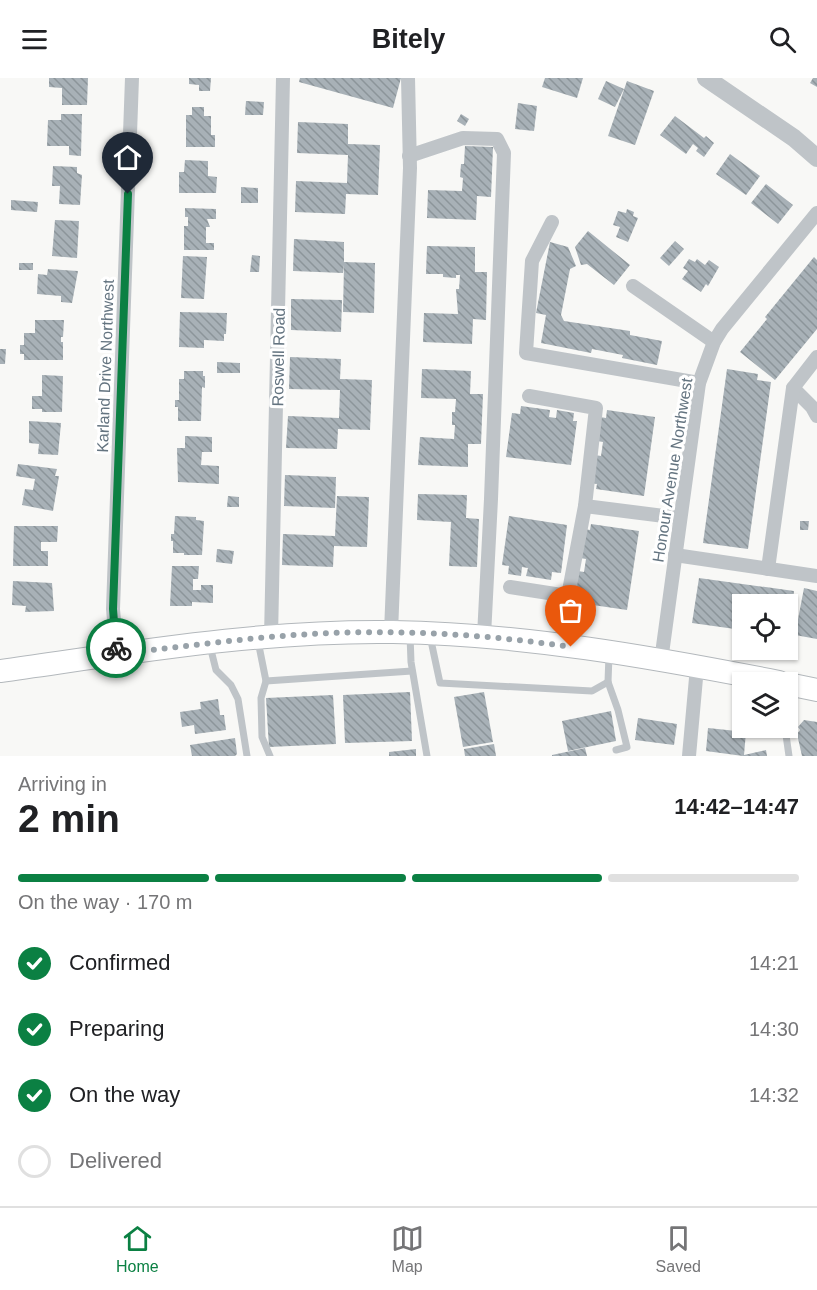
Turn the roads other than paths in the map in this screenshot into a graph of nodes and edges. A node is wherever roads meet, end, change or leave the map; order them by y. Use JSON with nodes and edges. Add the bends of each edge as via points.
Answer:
{"nodes":[{"id":1,"x":132,"y":78,"type":"edge"},
{"id":2,"x":283,"y":78,"type":"edge"},
{"id":3,"x":408,"y":78,"type":"edge"},
{"id":4,"x":706,"y":78,"type":"edge"},
{"id":5,"x":410,"y":156,"type":"junction"},
{"id":6,"x":817,"y":158,"type":"edge"},
{"id":7,"x":817,"y":213,"type":"edge"},
{"id":8,"x":552,"y":222,"type":"dead end"},
{"id":9,"x":633,"y":286,"type":"dead end"},
{"id":10,"x":714,"y":342,"type":"junction"},
{"id":11,"x":817,"y":357,"type":"edge"},
{"id":12,"x":699,"y":383,"type":"junction"},
{"id":13,"x":793,"y":388,"type":"junction"},
{"id":14,"x":529,"y":396,"type":"dead end"},
{"id":15,"x":817,"y":416,"type":"edge"},
{"id":16,"x":585,"y":506,"type":"junction"},
{"id":17,"x":680,"y":518,"type":"junction"},
{"id":18,"x":675,"y":555,"type":"junction"},
{"id":19,"x":768,"y":569,"type":"junction"},
{"id":20,"x":817,"y":576,"type":"edge"},
{"id":21,"x":510,"y":586,"type":"dead end"},
{"id":22,"x":410,"y":633,"type":"junction"},
{"id":23,"x":484,"y":636,"type":"junction"},
{"id":24,"x":264,"y":638,"type":"junction"},
{"id":25,"x":209,"y":644,"type":"junction"},
{"id":26,"x":609,"y":653,"type":"junction"},
{"id":27,"x":117,"y":654,"type":"junction"},
{"id":28,"x":661,"y":661,"type":"junction"},
{"id":29,"x":697,"y":667,"type":"junction"},
{"id":30,"x":0,"y":670,"type":"edge"},
{"id":31,"x":412,"y":670,"type":"junction"},
{"id":32,"x":732,"y":673,"type":"edge"},
{"id":33,"x":266,"y":681,"type":"junction"},
{"id":34,"x":608,"y":682,"type":"junction"},
{"id":35,"x":798,"y":686,"type":"edge"},
{"id":36,"x":817,"y":690,"type":"edge"},
{"id":37,"x":786,"y":738,"type":"edge"},
{"id":38,"x":616,"y":750,"type":"dead end"},
{"id":39,"x":690,"y":752,"type":"edge"},
{"id":40,"x":247,"y":756,"type":"edge"},
{"id":41,"x":270,"y":756,"type":"edge"},
{"id":42,"x":427,"y":756,"type":"edge"},
{"id":43,"x":703,"y":756,"type":"edge"},
{"id":44,"x":789,"y":756,"type":"edge"}],
"edges":[{"from":1,"to":27,"type":"street","name":"Karland Drive Northwest","via":[[113,609]]},
{"from":2,"to":24,"type":"street","name":"Roswell Road"},
{"from":3,"to":5,"type":"street"},
{"from":4,"to":6,"type":"street"},
{"from":5,"to":22,"type":"street"},
{"from":5,"to":23,"type":"street","via":[[464,138],[497,140],[504,153]]},
{"from":7,"to":10,"type":"street","name":"Honour Avenue Northwest"},
{"from":8,"to":12,"type":"street","via":[[532,261],[525,353]]},
{"from":9,"to":10,"type":"street"},
{"from":10,"to":12,"type":"street","name":"Honour Avenue Northwest"},
{"from":11,"to":13,"type":"street"},
{"from":12,"to":17,"type":"street","name":"Honour Avenue Northwest"},
{"from":13,"to":15,"type":"street"},
{"from":13,"to":19,"type":"street"},
{"from":14,"to":16,"type":"street","via":[[596,408]]},
{"from":16,"to":17,"type":"street"},
{"from":16,"to":21,"type":"street","via":[[567,596]]},
{"from":17,"to":18,"type":"street","name":"Honour Avenue Northwest"},
{"from":18,"to":19,"type":"street"},
{"from":18,"to":28,"type":"street","name":"Honour Avenue Northwest"},
{"from":19,"to":20,"type":"street"},
{"from":22,"to":23,"type":"main road"},
{"from":22,"to":24,"type":"main road"},
{"from":22,"to":31,"type":"lane"},
{"from":22,"to":34,"type":"lane","via":[[440,682],[592,691]]},
{"from":23,"to":26,"type":"main road"},
{"from":24,"to":25,"type":"main road"},
{"from":24,"to":33,"type":"lane"},
{"from":25,"to":27,"type":"main road"},
{"from":25,"to":40,"type":"lane","via":[[216,670],[238,699]]},
{"from":26,"to":28,"type":"main road"},
{"from":26,"to":34,"type":"lane"},
{"from":27,"to":30,"type":"main road"},
{"from":28,"to":29,"type":"main road"},
{"from":29,"to":32,"type":"main road"},
{"from":29,"to":39,"type":"street"},
{"from":31,"to":33,"type":"lane"},
{"from":31,"to":42,"type":"lane"},
{"from":33,"to":41,"type":"lane","via":[[261,698],[262,737]]},
{"from":34,"to":38,"type":"lane","via":[[627,747]]},
{"from":35,"to":36,"type":"main road"},
{"from":37,"to":44,"type":"lane"},
{"from":39,"to":43,"type":"street"}]}
